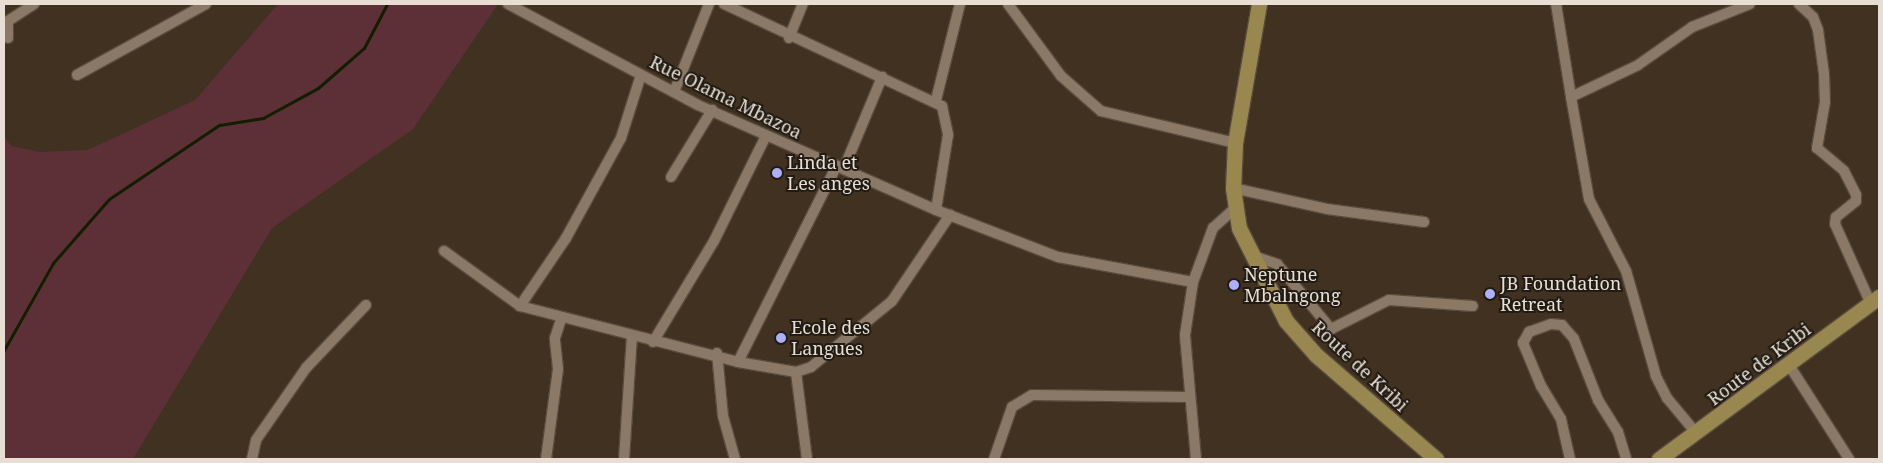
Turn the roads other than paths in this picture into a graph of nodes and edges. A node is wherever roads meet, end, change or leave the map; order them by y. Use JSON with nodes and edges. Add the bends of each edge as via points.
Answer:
{"nodes":[{"id":1,"x":34,"y":4,"type":"edge"},
{"id":2,"x":206,"y":4,"type":"edge"},
{"id":3,"x":508,"y":4,"type":"edge"},
{"id":4,"x":709,"y":4,"type":"edge"},
{"id":5,"x":724,"y":4,"type":"edge"},
{"id":6,"x":803,"y":4,"type":"edge"},
{"id":7,"x":960,"y":4,"type":"edge"},
{"id":8,"x":1008,"y":4,"type":"edge"},
{"id":9,"x":1260,"y":4,"type":"edge"},
{"id":10,"x":1556,"y":4,"type":"edge"},
{"id":11,"x":1750,"y":4,"type":"edge"},
{"id":12,"x":1799,"y":4,"type":"edge"},
{"id":13,"x":8,"y":38,"type":"dead end"},
{"id":14,"x":789,"y":38,"type":"junction"},
{"id":15,"x":641,"y":74,"type":"junction"},
{"id":16,"x":77,"y":75,"type":"dead end"},
{"id":17,"x":882,"y":77,"type":"junction"},
{"id":18,"x":674,"y":92,"type":"junction"},
{"id":19,"x":1571,"y":96,"type":"junction"},
{"id":20,"x":936,"y":100,"type":"junction"},
{"id":21,"x":712,"y":110,"type":"junction"},
{"id":22,"x":766,"y":136,"type":"junction"},
{"id":23,"x":1235,"y":143,"type":"junction"},
{"id":24,"x":840,"y":166,"type":"junction"},
{"id":25,"x":671,"y":177,"type":"dead end"},
{"id":26,"x":1233,"y":188,"type":"junction"},
{"id":27,"x":1234,"y":209,"type":"junction"},
{"id":28,"x":936,"y":210,"type":"junction"},
{"id":29,"x":950,"y":215,"type":"junction"},
{"id":30,"x":1424,"y":222,"type":"dead end"},
{"id":31,"x":444,"y":251,"type":"dead end"},
{"id":32,"x":1249,"y":254,"type":"junction"},
{"id":33,"x":1194,"y":282,"type":"junction"},
{"id":34,"x":1875,"y":300,"type":"edge"},
{"id":35,"x":366,"y":305,"type":"dead end"},
{"id":36,"x":520,"y":306,"type":"junction"},
{"id":37,"x":1473,"y":306,"type":"dead end"},
{"id":38,"x":562,"y":317,"type":"junction"},
{"id":39,"x":632,"y":336,"type":"junction"},
{"id":40,"x":653,"y":342,"type":"junction"},
{"id":41,"x":718,"y":353,"type":"junction"},
{"id":42,"x":738,"y":362,"type":"junction"},
{"id":43,"x":1789,"y":365,"type":"junction"},
{"id":44,"x":796,"y":372,"type":"junction"},
{"id":45,"x":1188,"y":398,"type":"junction"},
{"id":46,"x":1697,"y":434,"type":"junction"},
{"id":47,"x":252,"y":459,"type":"edge"},
{"id":48,"x":546,"y":459,"type":"edge"},
{"id":49,"x":624,"y":459,"type":"edge"},
{"id":50,"x":735,"y":459,"type":"edge"},
{"id":51,"x":807,"y":459,"type":"edge"},
{"id":52,"x":994,"y":459,"type":"edge"},
{"id":53,"x":1196,"y":459,"type":"edge"},
{"id":54,"x":1436,"y":459,"type":"edge"},
{"id":55,"x":1570,"y":459,"type":"edge"},
{"id":56,"x":1626,"y":459,"type":"edge"},
{"id":57,"x":1659,"y":459,"type":"edge"},
{"id":58,"x":1849,"y":459,"type":"edge"}],
"edges":[{"from":1,"to":13,"type":"street","via":[[8,21]]},
{"from":2,"to":16,"type":"street"},
{"from":3,"to":15,"type":"street","name":"Rue Olama Mbazoa"},
{"from":4,"to":18,"type":"street"},
{"from":5,"to":14,"type":"street"},
{"from":6,"to":14,"type":"street"},
{"from":7,"to":20,"type":"street"},
{"from":8,"to":23,"type":"street","via":[[1061,76],[1101,110]]},
{"from":9,"to":23,"type":"main road","name":"Route de Kribi"},
{"from":10,"to":19,"type":"street"},
{"from":11,"to":19,"type":"street","via":[[1692,27],[1638,65]]},
{"from":12,"to":34,"type":"street","via":[[1815,23],[1824,74],[1825,102],[1817,148],[1844,171],[1856,195],[1856,201],[1836,217],[1835,224]]},
{"from":14,"to":17,"type":"street"},
{"from":15,"to":18,"type":"street","name":"Rue Olama Mbazoa"},
{"from":15,"to":36,"type":"street","via":[[621,138],[566,238]]},
{"from":17,"to":20,"type":"street"},
{"from":17,"to":24,"type":"street"},
{"from":18,"to":21,"type":"street","name":"Rue Olama Mbazoa"},
{"from":19,"to":46,"type":"street","via":[[1589,199],[1626,271],[1656,376],[1667,398]]},
{"from":20,"to":28,"type":"street","via":[[947,116],[948,135]]},
{"from":21,"to":22,"type":"street","name":"Rue Olama Mbazoa"},
{"from":21,"to":25,"type":"street"},
{"from":22,"to":24,"type":"street","name":"Rue Olama Mbazoa"},
{"from":22,"to":40,"type":"street","via":[[714,241]]},
{"from":23,"to":26,"type":"main road","name":"Route de Kribi"},
{"from":24,"to":28,"type":"street","name":"Rue Olama Mbazoa"},
{"from":24,"to":42,"type":"street"},
{"from":26,"to":27,"type":"main road","name":"Route de Kribi"},
{"from":26,"to":30,"type":"street","via":[[1327,209]]},
{"from":27,"to":32,"type":"main road","name":"Route de Kribi"},
{"from":27,"to":33,"type":"street","via":[[1213,228]]},
{"from":28,"to":29,"type":"street","name":"Rue Olama Mbazoa"},
{"from":29,"to":33,"type":"street","name":"Rue Olama Mbazoa","via":[[1082,264]]},
{"from":29,"to":44,"type":"street","via":[[892,301],[811,368]]},
{"from":31,"to":36,"type":"street"},
{"from":32,"to":37,"type":"street","via":[[1278,264],[1331,329],[1389,300]]},
{"from":32,"to":54,"type":"main road","name":"Route de Kribi","via":[[1286,321],[1316,355]]},
{"from":33,"to":45,"type":"street","via":[[1185,335]]},
{"from":34,"to":43,"type":"main road","name":"Route de Kribi"},
{"from":35,"to":47,"type":"street","via":[[306,368],[256,440]]},
{"from":36,"to":38,"type":"street"},
{"from":38,"to":39,"type":"street"},
{"from":38,"to":48,"type":"street","via":[[555,338],[558,369]]},
{"from":39,"to":40,"type":"street"},
{"from":39,"to":49,"type":"street"},
{"from":40,"to":41,"type":"street"},
{"from":41,"to":42,"type":"street"},
{"from":41,"to":50,"type":"street","via":[[722,416]]},
{"from":42,"to":44,"type":"street"},
{"from":43,"to":46,"type":"main road","name":"Route de Kribi"},
{"from":43,"to":58,"type":"street"},
{"from":44,"to":51,"type":"street"},
{"from":45,"to":52,"type":"street","via":[[1026,397],[1012,407]]},
{"from":45,"to":53,"type":"street"},
{"from":46,"to":57,"type":"main road","name":"Route de Kribi"},
{"from":55,"to":56,"type":"street","via":[[1561,418],[1541,386],[1523,343],[1529,332],[1551,324],[1562,325],[1574,339],[1598,400],[1618,432]]}]}
